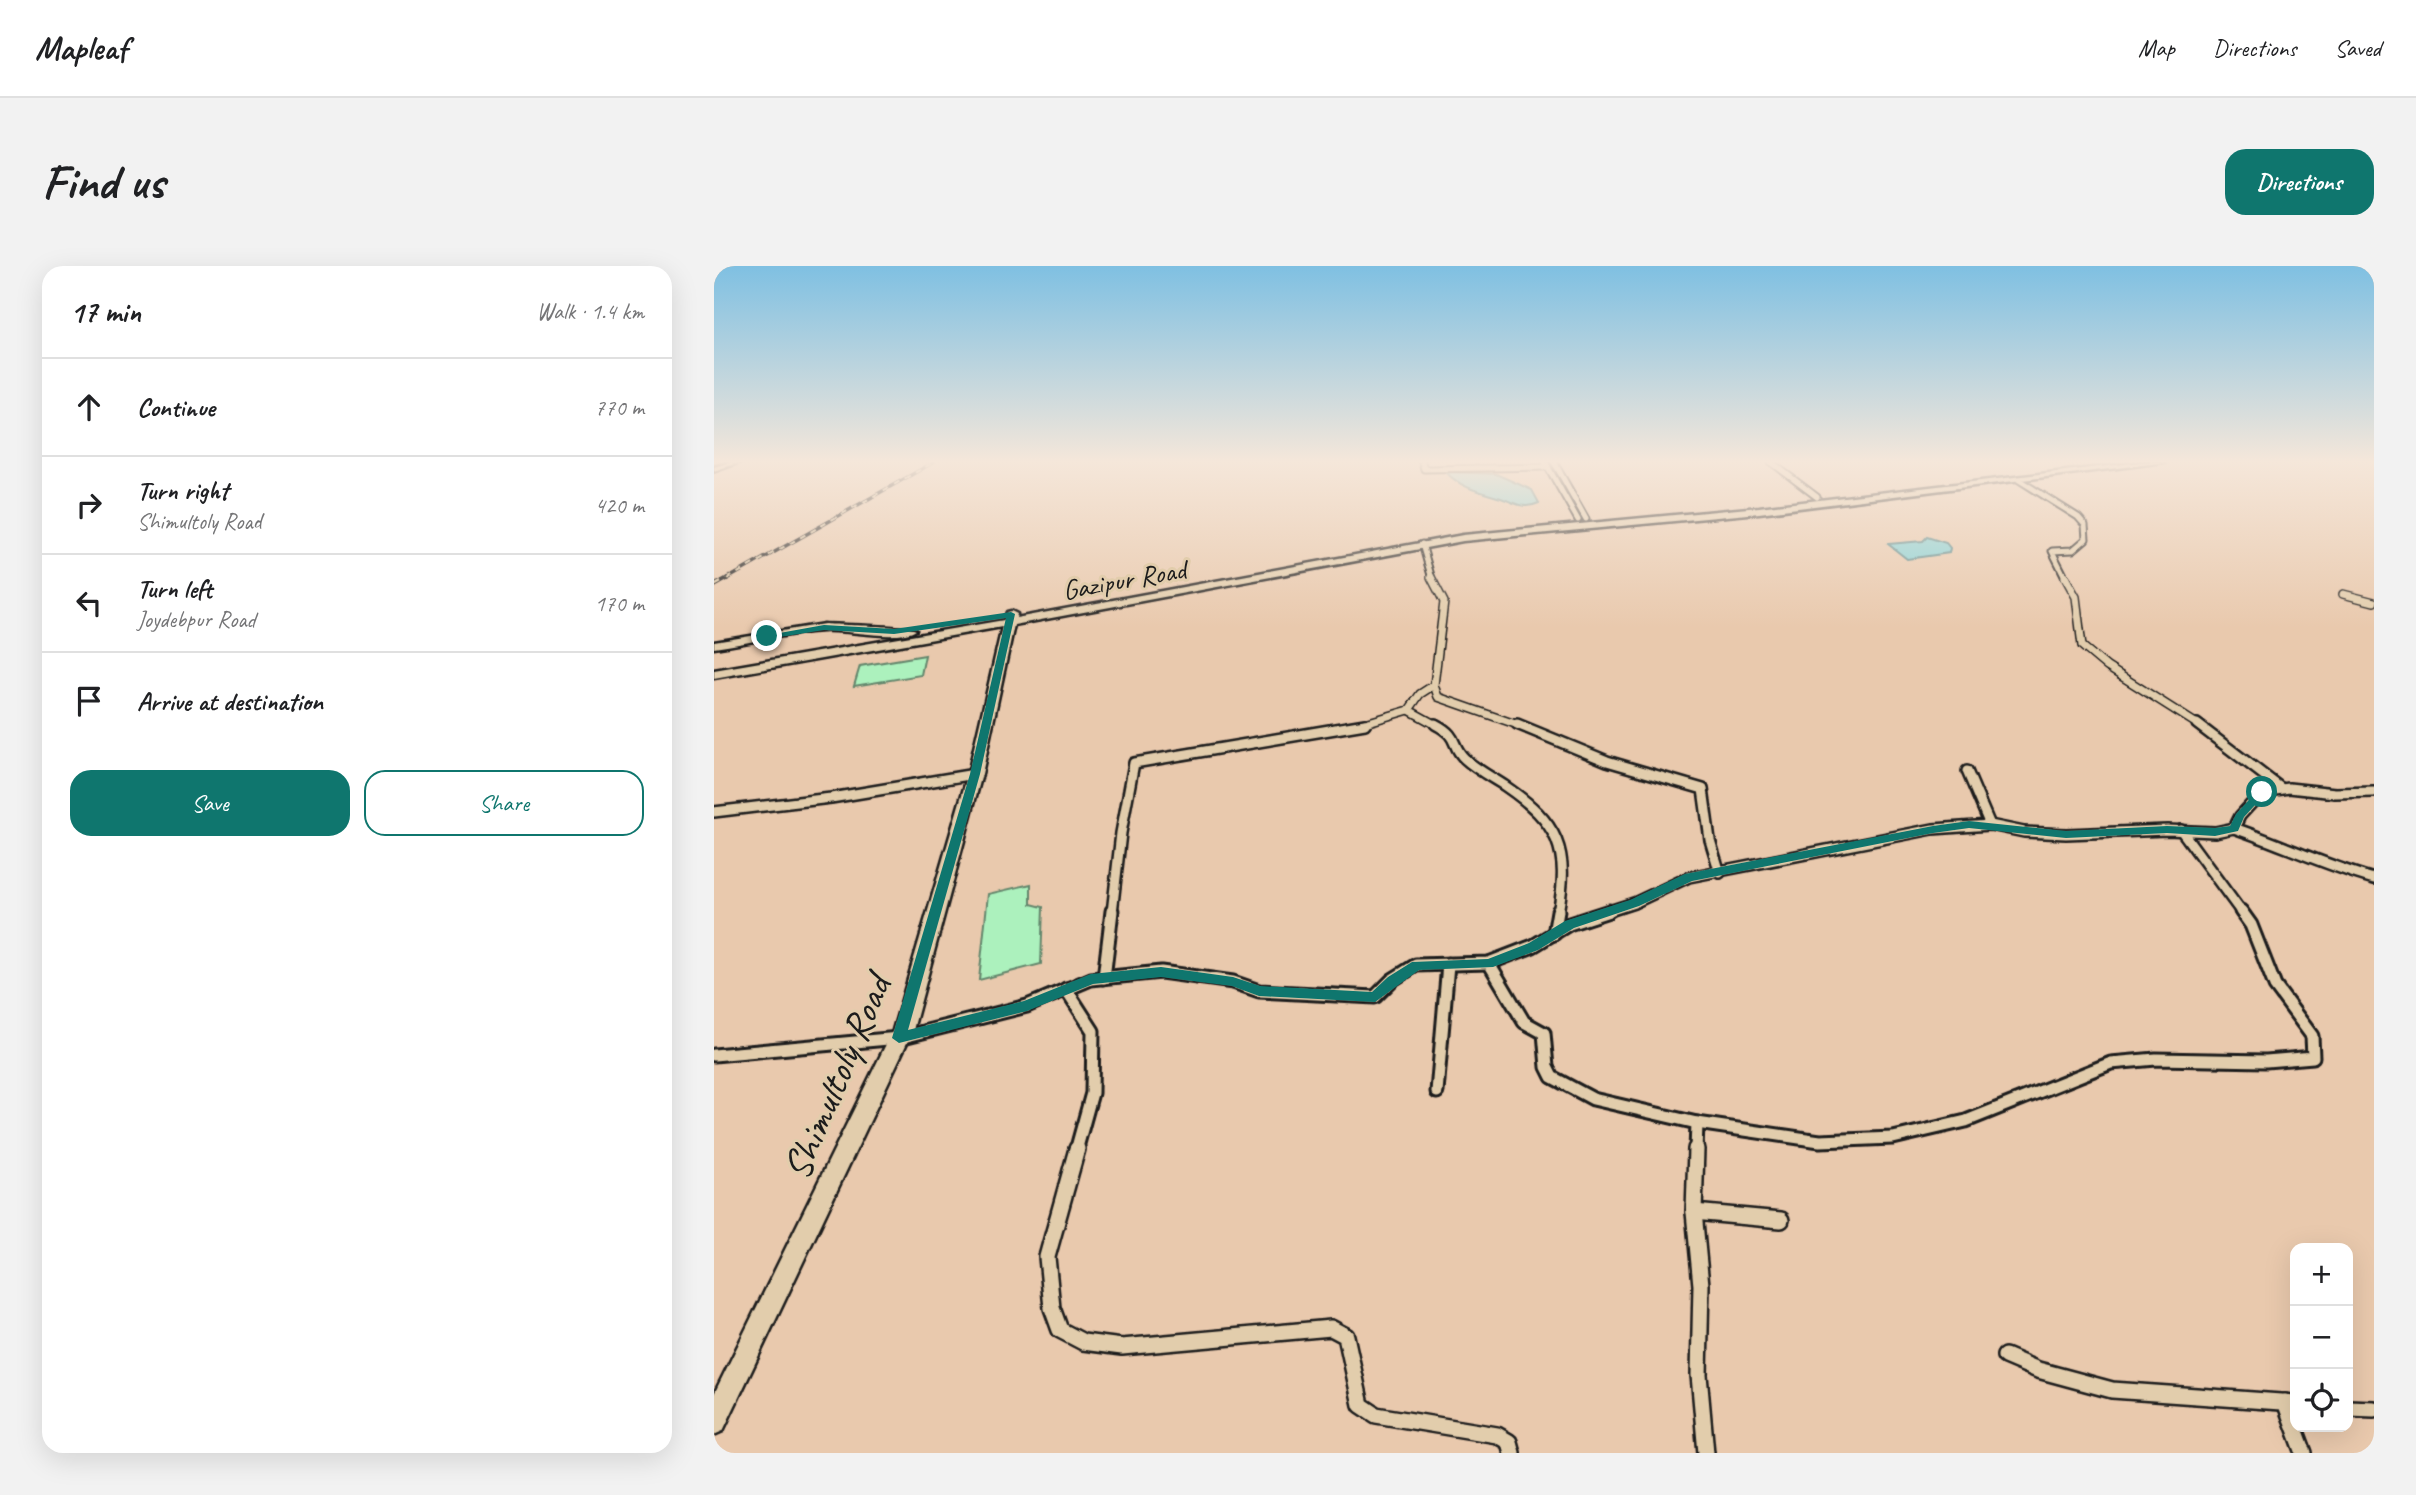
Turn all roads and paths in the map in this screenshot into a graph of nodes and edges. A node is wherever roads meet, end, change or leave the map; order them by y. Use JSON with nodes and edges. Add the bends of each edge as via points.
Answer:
{"nodes":[{"id":1,"x":1599,"y":517,"type":"edge"},
{"id":2,"x":1643,"y":517,"type":"edge"},
{"id":3,"x":1686,"y":517,"type":"edge"},
{"id":4,"x":2078,"y":517,"type":"edge"},
{"id":5,"x":1582,"y":519,"type":"joint"},
{"id":6,"x":1422,"y":544,"type":"junction"},
{"id":7,"x":2343,"y":594,"type":"dead end"},
{"id":8,"x":2374,"y":601,"type":"edge"},
{"id":9,"x":1011,"y":618,"type":"junction"},
{"id":10,"x":831,"y":633,"type":"junction"},
{"id":11,"x":894,"y":637,"type":"junction"},
{"id":12,"x":716,"y":647,"type":"edge"},
{"id":13,"x":818,"y":651,"type":"junction"},
{"id":14,"x":714,"y":668,"type":"edge"},
{"id":15,"x":714,"y":674,"type":"edge"},
{"id":16,"x":1434,"y":685,"type":"junction"},
{"id":17,"x":1409,"y":710,"type":"junction"},
{"id":18,"x":1967,"y":771,"type":"dead end"},
{"id":19,"x":975,"y":774,"type":"junction"},
{"id":20,"x":2282,"y":789,"type":"junction"},
{"id":21,"x":2374,"y":792,"type":"edge"},
{"id":22,"x":714,"y":812,"type":"edge"},
{"id":23,"x":1990,"y":825,"type":"junction"},
{"id":24,"x":2234,"y":828,"type":"junction"},
{"id":25,"x":2181,"y":830,"type":"junction"},
{"id":26,"x":1720,"y":873,"type":"junction"},
{"id":27,"x":2374,"y":879,"type":"edge"},
{"id":28,"x":1554,"y":934,"type":"junction"},
{"id":29,"x":1489,"y":963,"type":"junction"},
{"id":30,"x":1448,"y":964,"type":"junction"},
{"id":31,"x":1104,"y":978,"type":"junction"},
{"id":32,"x":1066,"y":989,"type":"junction"},
{"id":33,"x":899,"y":1038,"type":"junction"},
{"id":34,"x":714,"y":1055,"type":"edge"},
{"id":35,"x":1437,"y":1092,"type":"dead end"},
{"id":36,"x":1697,"y":1123,"type":"junction"},
{"id":37,"x":1694,"y":1212,"type":"junction"},
{"id":38,"x":1781,"y":1220,"type":"dead end"},
{"id":39,"x":2005,"y":1356,"type":"dead end"},
{"id":40,"x":2290,"y":1403,"type":"edge"},
{"id":41,"x":2353,"y":1408,"type":"edge"},
{"id":42,"x":2374,"y":1409,"type":"edge"},
{"id":43,"x":714,"y":1422,"type":"edge"},
{"id":44,"x":2298,"y":1432,"type":"edge"},
{"id":45,"x":1512,"y":1453,"type":"edge"},
{"id":46,"x":1706,"y":1453,"type":"edge"},
{"id":47,"x":2304,"y":1453,"type":"edge"}],
"edges":[{"from":1,"to":5,"type":"main road","name":"Gazipur Road"},
{"from":2,"to":9,"type":"main road","via":[[1437,538]]},
{"from":3,"to":6,"type":"main road","name":"Gazipur Road"},
{"from":4,"to":20,"type":"street","via":[[2085,525],[2086,539],[2073,550],[2052,551],[2073,587],[2082,646],[2202,727]]},
{"from":5,"to":9,"type":"main road","name":"Gazipur Road","via":[[1412,539]]},
{"from":6,"to":9,"type":"main road","name":"Gazipur Road","via":[[1187,591]]},
{"from":6,"to":16,"type":"street","via":[[1444,603]]},
{"from":7,"to":8,"type":"street"},
{"from":9,"to":11,"type":"main road"},
{"from":9,"to":12,"type":"main road","via":[[894,631],[824,627]]},
{"from":9,"to":15,"type":"main road"},
{"from":9,"to":19,"type":"main road","name":"Shimultoly Road"},
{"from":10,"to":11,"type":"main road"},
{"from":10,"to":12,"type":"main road"},
{"from":10,"to":13,"type":"main road","via":[[833,642]]},
{"from":11,"to":13,"type":"main road"},
{"from":13,"to":14,"type":"main road"},
{"from":16,"to":17,"type":"street","via":[[1420,694]]},
{"from":16,"to":26,"type":"street","via":[[1442,699],[1607,761],[1700,787],[1707,839]]},
{"from":17,"to":28,"type":"street","via":[[1450,732],[1464,758],[1518,795],[1555,833],[1564,880]]},
{"from":17,"to":31,"type":"street","via":[[1365,724],[1134,763]]},
{"from":18,"to":23,"type":"street"},
{"from":19,"to":22,"type":"street","via":[[831,799]]},
{"from":19,"to":33,"type":"main road","name":"Shimultoly Road"},
{"from":20,"to":21,"type":"street"},
{"from":20,"to":24,"type":"street","via":[[2262,792]]},
{"from":23,"to":25,"type":"street","via":[[2066,834]]},
{"from":23,"to":26,"type":"street","via":[[1933,829]]},
{"from":24,"to":25,"type":"street"},
{"from":24,"to":27,"type":"street"},
{"from":25,"to":36,"type":"street","via":[[2251,925],[2275,986],[2312,1036],[2313,1057],[2110,1063],[1966,1121],[1893,1138],[1820,1141]]},
{"from":26,"to":28,"type":"street","via":[[1689,877]]},
{"from":28,"to":29,"type":"street"},
{"from":29,"to":30,"type":"street"},
{"from":29,"to":36,"type":"street","via":[[1524,1022],[1544,1033],[1552,1077],[1593,1099]]},
{"from":30,"to":31,"type":"street","via":[[1416,965],[1375,997],[1259,991],[1233,982],[1161,972]]},
{"from":30,"to":35,"type":"street"},
{"from":31,"to":32,"type":"street"},
{"from":32,"to":33,"type":"street","via":[[1027,1006]]},
{"from":32,"to":45,"type":"street","via":[[1093,1031],[1092,1093],[1047,1257],[1052,1308],[1060,1330],[1083,1342],[1122,1347],[1331,1328],[1346,1336],[1361,1405],[1376,1415],[1497,1435],[1509,1442]]},
{"from":33,"to":34,"type":"street"},
{"from":33,"to":43,"type":"main road","name":"Shimultoly Road"},
{"from":36,"to":37,"type":"street"},
{"from":37,"to":38,"type":"street"},
{"from":37,"to":46,"type":"street"},
{"from":39,"to":40,"type":"street","via":[[2112,1390]]},
{"from":41,"to":42,"type":"street"},
{"from":44,"to":47,"type":"street"}]}
